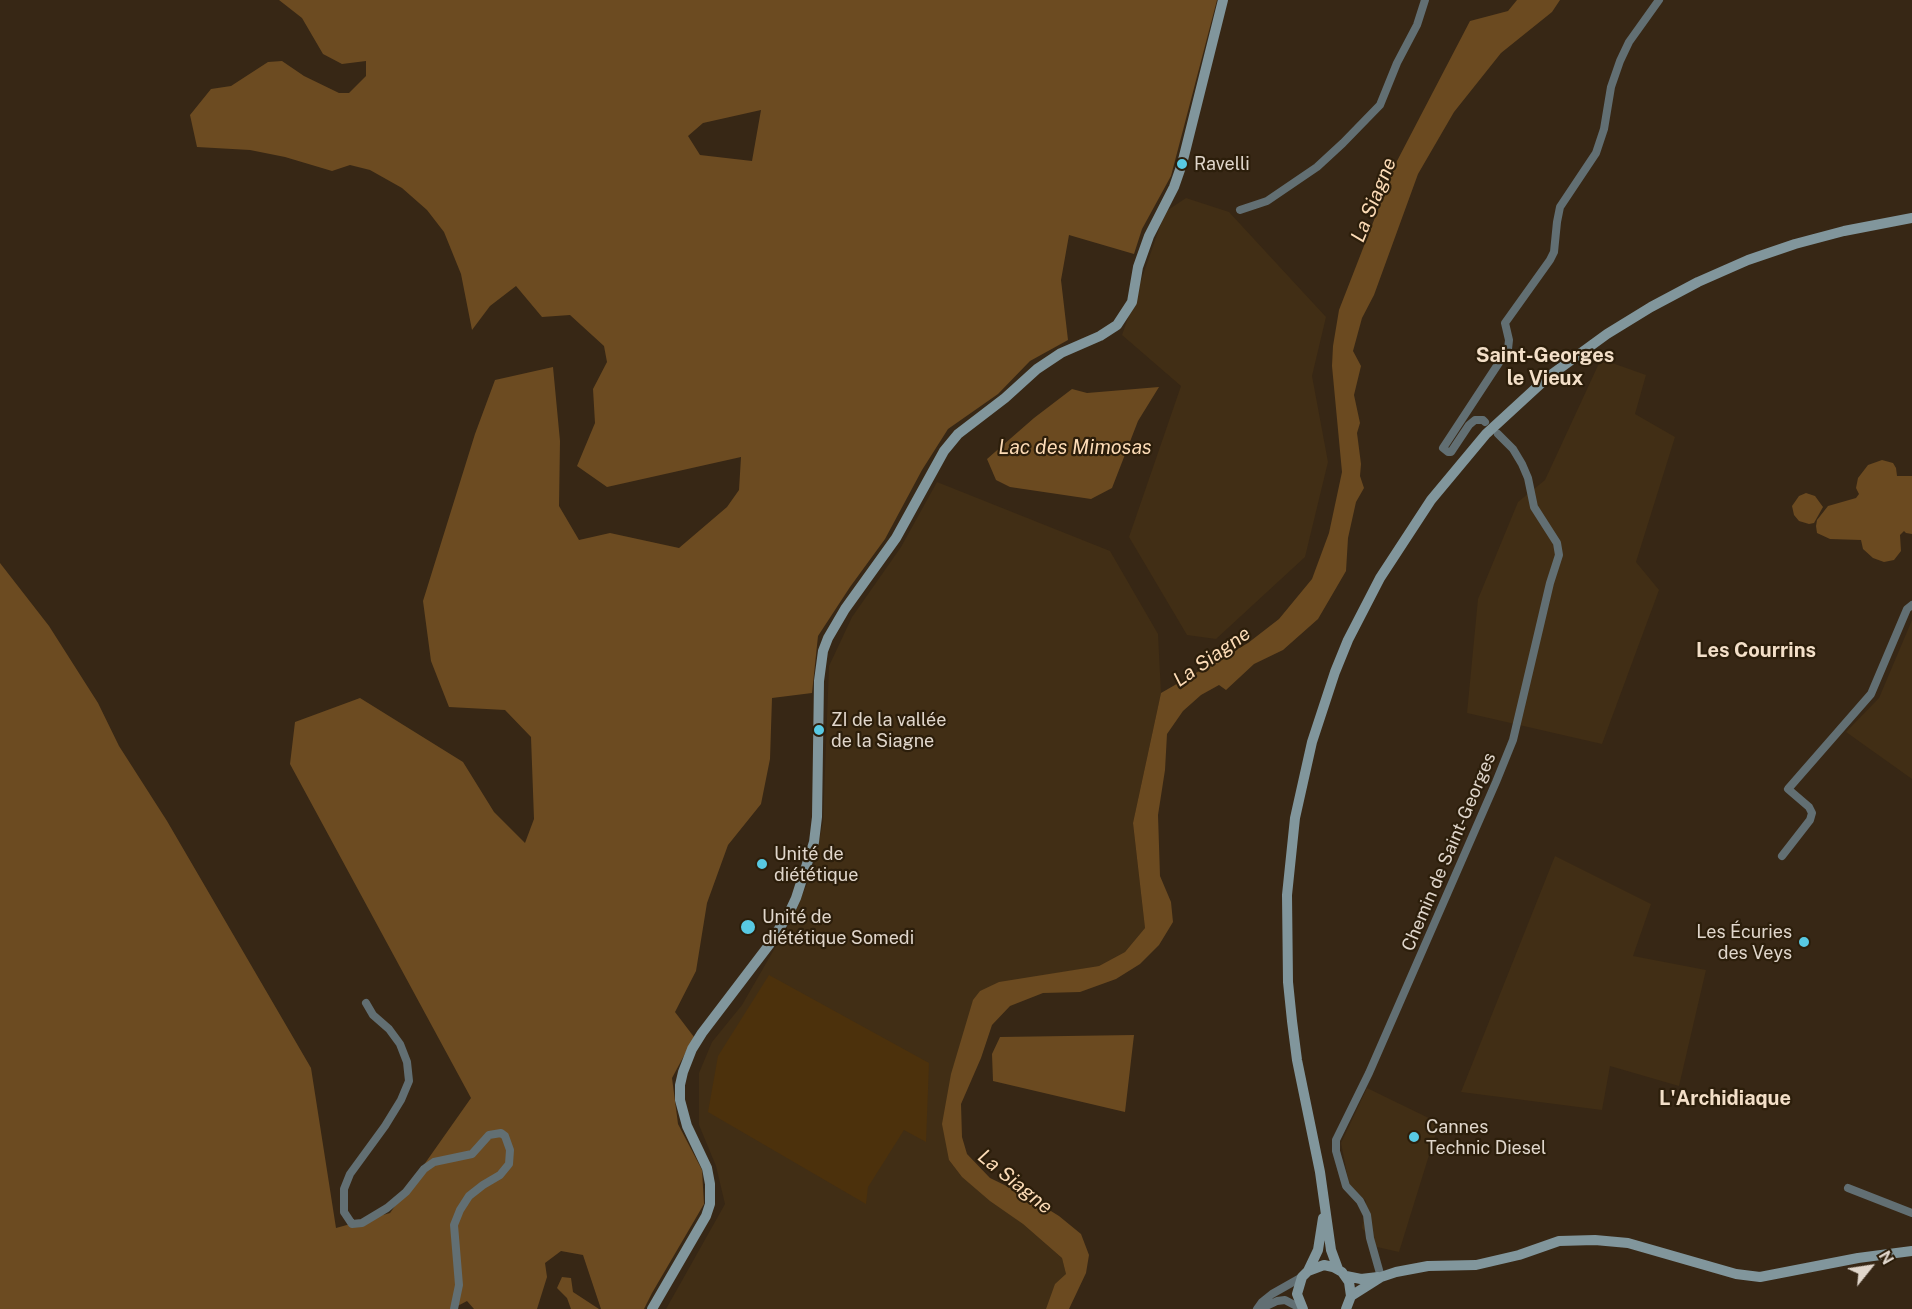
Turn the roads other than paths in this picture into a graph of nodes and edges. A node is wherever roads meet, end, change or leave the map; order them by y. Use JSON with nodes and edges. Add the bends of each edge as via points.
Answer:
{"nodes":[{"id":1,"x":1223,"y":0,"type":"edge"},
{"id":2,"x":1425,"y":0,"type":"edge"},
{"id":3,"x":1659,"y":0,"type":"edge"},
{"id":4,"x":1240,"y":210,"type":"dead end"},
{"id":5,"x":1912,"y":218,"type":"edge"},
{"id":6,"x":1485,"y":422,"type":"dead end"},
{"id":7,"x":1498,"y":434,"type":"dead end"},
{"id":8,"x":1912,"y":605,"type":"edge"},
{"id":9,"x":1782,"y":856,"type":"dead end"},
{"id":10,"x":366,"y":1003,"type":"dead end"},
{"id":11,"x":1848,"y":1188,"type":"dead end"},
{"id":12,"x":1324,"y":1200,"type":"junction"},
{"id":13,"x":1912,"y":1213,"type":"edge"},
{"id":14,"x":1912,"y":1251,"type":"edge"},
{"id":15,"x":1342,"y":1273,"type":"junction"},
{"id":16,"x":1305,"y":1274,"type":"junction"},
{"id":17,"x":1381,"y":1277,"type":"junction"},
{"id":18,"x":1351,"y":1296,"type":"junction"},
{"id":19,"x":454,"y":1309,"type":"edge"},
{"id":20,"x":652,"y":1309,"type":"edge"},
{"id":21,"x":1258,"y":1309,"type":"edge"},
{"id":22,"x":1303,"y":1309,"type":"edge"},
{"id":23,"x":1346,"y":1309,"type":"edge"}],
"edges":[{"from":1,"to":20,"type":"street","via":[[1182,164],[1149,236],[1132,302],[1117,325],[1037,369],[958,434],[944,451],[896,538],[828,638],[819,681],[814,842],[789,913],[702,1033],[683,1072],[680,1100],[687,1126],[707,1168],[710,1204]]},
{"from":2,"to":4,"type":"street","via":[[1380,105],[1317,167],[1267,201]]},
{"from":3,"to":6,"type":"street","via":[[1629,42],[1611,87],[1596,153],[1560,207],[1554,252],[1505,323],[1508,349],[1443,448],[1451,452],[1469,425],[1475,420]]},
{"from":5,"to":12,"type":"street","via":[[1833,234],[1748,260],[1698,282],[1606,334],[1548,377],[1486,434],[1431,500],[1391,559],[1348,640],[1323,706],[1303,779],[1291,854],[1287,895],[1288,982],[1297,1060]]},
{"from":7,"to":17,"type":"street","name":"Chemin de Saint-Georges","via":[[1522,464],[1534,507],[1557,543],[1559,555],[1513,740],[1369,1073],[1336,1140],[1346,1186],[1367,1215]]},
{"from":8,"to":9,"type":"street","via":[[1871,694],[1788,789],[1812,813]]},
{"from":10,"to":19,"type":"street","via":[[400,1044],[409,1081],[344,1189],[344,1212],[352,1224],[362,1223],[387,1208],[434,1162],[472,1154],[489,1135],[501,1133],[510,1150],[509,1164],[469,1196],[454,1225],[459,1285]]},
{"from":11,"to":13,"type":"street"},
{"from":12,"to":15,"type":"street","via":[[1331,1250]]},
{"from":12,"to":16,"type":"street","via":[[1318,1250]]},
{"from":14,"to":17,"type":"street","via":[[1760,1277],[1736,1274],[1628,1243],[1559,1241],[1476,1265],[1428,1266]]},
{"from":15,"to":16,"type":"street","via":[[1324,1265]]},
{"from":15,"to":17,"type":"street","via":[[1361,1279]]},
{"from":15,"to":18,"type":"street"},
{"from":16,"to":21,"type":"street","via":[[1272,1294]]},
{"from":16,"to":22,"type":"street","via":[[1297,1294]]},
{"from":17,"to":18,"type":"street"},
{"from":18,"to":23,"type":"street"},
{"from":21,"to":22,"type":"street","via":[[1285,1300]]}]}
